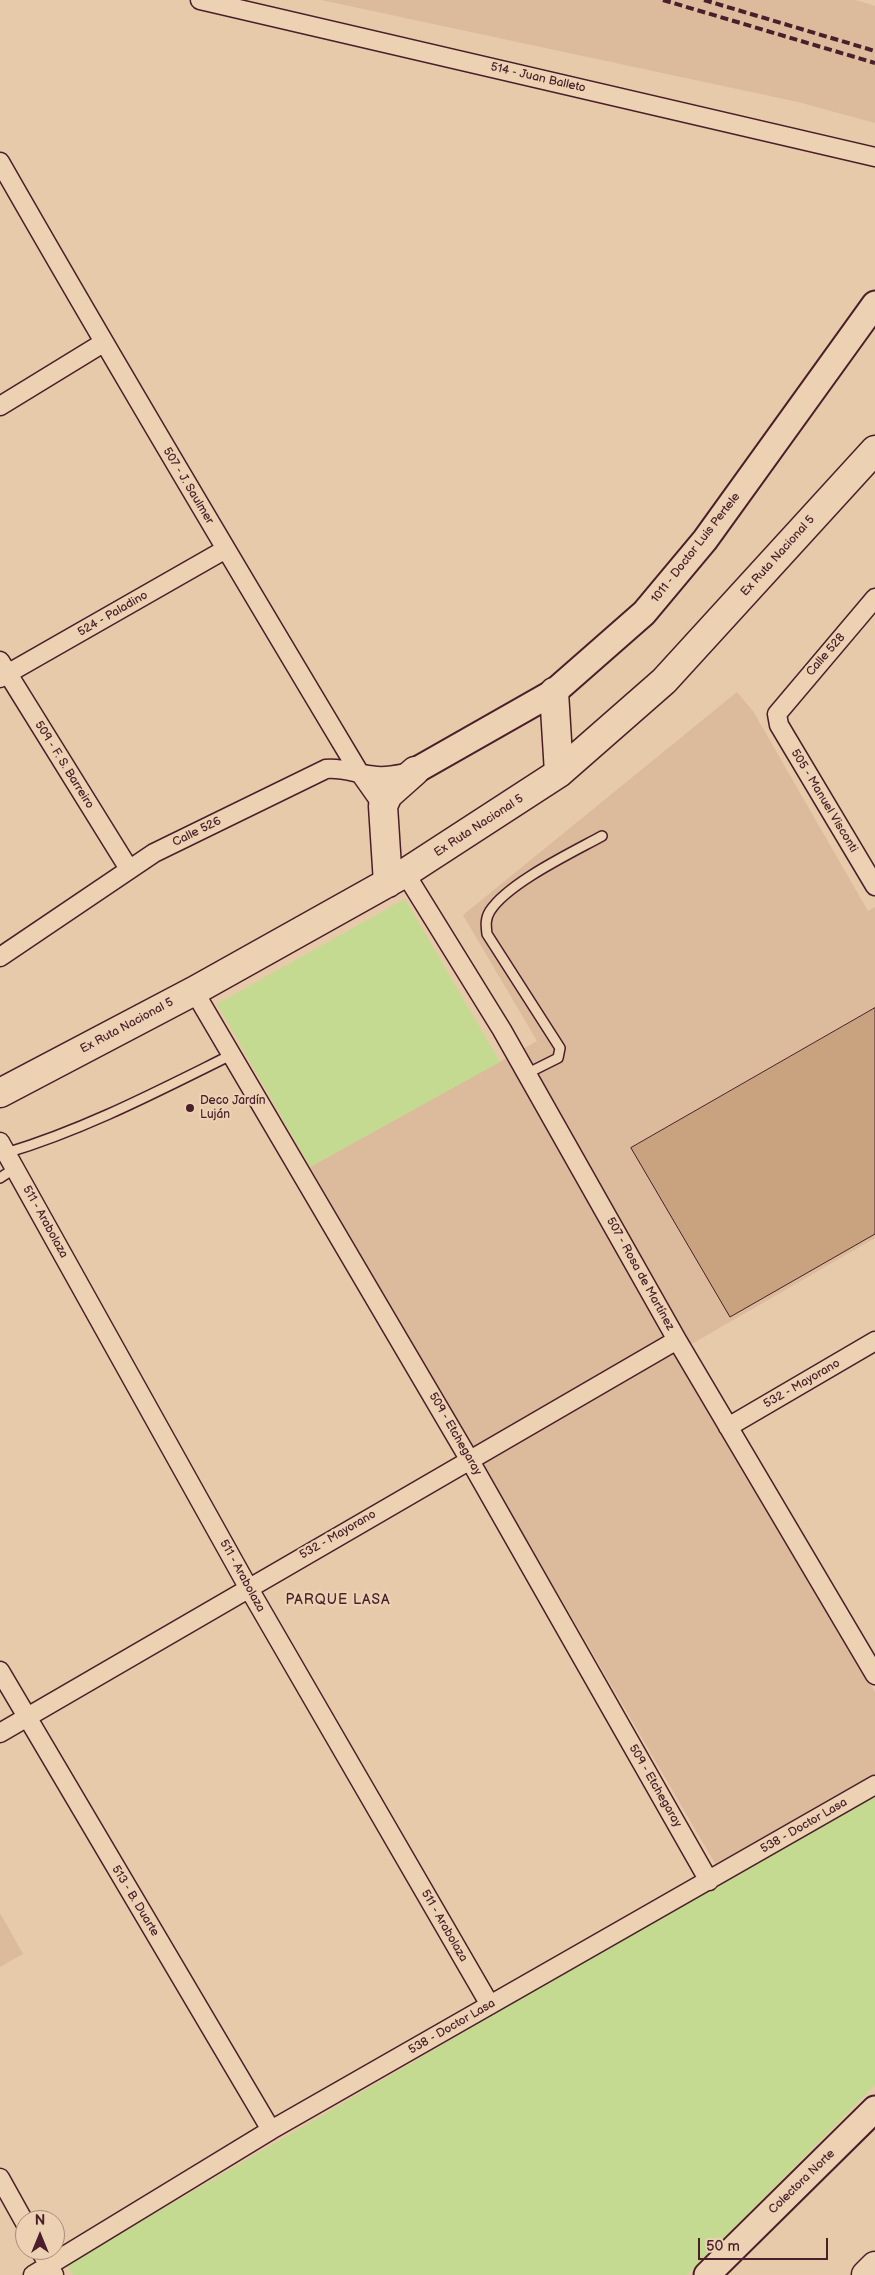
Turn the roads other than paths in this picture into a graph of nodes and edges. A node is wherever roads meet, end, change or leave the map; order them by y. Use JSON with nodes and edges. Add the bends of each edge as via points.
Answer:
{"nodes":[{"id":1,"x":200,"y":0,"type":"edge"},
{"id":2,"x":875,"y":157,"type":"edge"},
{"id":3,"x":0,"y":162,"type":"edge"},
{"id":4,"x":875,"y":304,"type":"edge"},
{"id":5,"x":103,"y":342,"type":"junction"},
{"id":6,"x":0,"y":406,"type":"edge"},
{"id":7,"x":875,"y":450,"type":"edge"},
{"id":8,"x":226,"y":549,"type":"junction"},
{"id":9,"x":875,"y":598,"type":"edge"},
{"id":10,"x":3,"y":671,"type":"edge"},
{"id":11,"x":554,"y":692,"type":"junction"},
{"id":12,"x":777,"y":714,"type":"joint"},
{"id":13,"x":415,"y":771,"type":"junction"},
{"id":14,"x":359,"y":772,"type":"junction"},
{"id":15,"x":559,"y":773,"type":"junction"},
{"id":16,"x":383,"y":806,"type":"junction"},
{"id":17,"x":602,"y":836,"type":"dead end"},
{"id":18,"x":129,"y":869,"type":"junction"},
{"id":19,"x":396,"y":878,"type":"junction"},
{"id":20,"x":875,"y":886,"type":"edge"},
{"id":21,"x":0,"y":957,"type":"edge"},
{"id":22,"x":194,"y":991,"type":"junction"},
{"id":23,"x":233,"y":1054,"type":"junction"},
{"id":24,"x":526,"y":1074,"type":"junction"},
{"id":25,"x":0,"y":1093,"type":"edge"},
{"id":26,"x":3,"y":1148,"type":"edge"},
{"id":27,"x":7,"y":1173,"type":"edge"},
{"id":28,"x":677,"y":1340,"type":"junction"},
{"id":29,"x":875,"y":1341,"type":"edge"},
{"id":30,"x":728,"y":1427,"type":"junction"},
{"id":31,"x":469,"y":1459,"type":"junction"},
{"id":32,"x":248,"y":1587,"type":"junction"},
{"id":33,"x":0,"y":1671,"type":"edge"},
{"id":34,"x":875,"y":1675,"type":"edge"},
{"id":35,"x":27,"y":1718,"type":"junction"},
{"id":36,"x":0,"y":1733,"type":"edge"},
{"id":37,"x":875,"y":1785,"type":"edge"},
{"id":38,"x":709,"y":1881,"type":"junction"},
{"id":39,"x":490,"y":2005,"type":"junction"},
{"id":40,"x":875,"y":2109,"type":"edge"},
{"id":41,"x":271,"y":2130,"type":"junction"},
{"id":42,"x":0,"y":2178,"type":"edge"},
{"id":43,"x":18,"y":2210,"type":"edge"},
{"id":44,"x":44,"y":2266,"type":"edge"},
{"id":45,"x":875,"y":2266,"type":"edge"},
{"id":46,"x":707,"y":2275,"type":"edge"},
{"id":47,"x":866,"y":2275,"type":"edge"}],
"edges":[{"from":1,"to":2,"type":"street","name":"514 - Juan Balleto"},
{"from":3,"to":5,"type":"street","name":"507 - J. Saulmer"},
{"from":4,"to":11,"type":"street","name":"1011 - Doctor Luis Pertele","via":[[668,587],[616,640]]},
{"from":5,"to":6,"type":"street"},
{"from":5,"to":8,"type":"street","name":"507 - J. Saulmer"},
{"from":7,"to":15,"type":"main road","name":"Ex Ruta Nacional 5","via":[[664,681]]},
{"from":8,"to":10,"type":"street","name":"524 - Paladino"},
{"from":8,"to":14,"type":"street","name":"507 - J. Saulmer"},
{"from":9,"to":12,"type":"street","name":"Calle 528"},
{"from":10,"to":18,"type":"street","name":"509 - F. S. Barreiro"},
{"from":11,"to":13,"type":"street","name":"1011 - Doctor Luis Pertele"},
{"from":11,"to":15,"type":"main road"},
{"from":12,"to":20,"type":"street","name":"505 - Manuel Visconti","via":[[779,725]]},
{"from":13,"to":14,"type":"street","name":"Calle 526","via":[[390,776]]},
{"from":13,"to":16,"type":"main road","via":[[388,795]]},
{"from":14,"to":16,"type":"street","name":"507 - J. Saulmer"},
{"from":14,"to":18,"type":"street","name":"Calle 526","via":[[338,768],[326,770],[154,853]]},
{"from":15,"to":19,"type":"main road","name":"Ex Ruta Nacional 5"},
{"from":16,"to":19,"type":"main road"},
{"from":17,"to":24,"type":"lane","via":[[538,871],[497,902],[485,923],[488,934],[560,1048],[558,1058]]},
{"from":18,"to":21,"type":"street","name":"Calle 526"},
{"from":19,"to":22,"type":"main road","name":"Ex Ruta Nacional 5"},
{"from":19,"to":24,"type":"street","name":"507 - Rosa de Martínez"},
{"from":22,"to":23,"type":"street","name":"509 - Etchegaray"},
{"from":22,"to":25,"type":"main road","name":"Ex Ruta Nacional 5"},
{"from":23,"to":26,"type":"lane","via":[[55,1138]]},
{"from":23,"to":31,"type":"street","name":"509 - Etchegaray"},
{"from":24,"to":28,"type":"street","name":"507 - Rosa de Martínez"},
{"from":26,"to":27,"type":"street","name":"511 - Arabolaza"},
{"from":27,"to":32,"type":"street","name":"511 - Arabolaza"},
{"from":28,"to":30,"type":"street","name":"507 - Rosa de Martínez"},
{"from":28,"to":31,"type":"street","name":"532 - Mayorano"},
{"from":29,"to":30,"type":"street","name":"532 - Mayorano"},
{"from":30,"to":34,"type":"street","name":"507 - Rosa de Martínez"},
{"from":31,"to":32,"type":"street","name":"532 - Mayorano"},
{"from":31,"to":38,"type":"street","name":"509 - Etchegaray"},
{"from":32,"to":35,"type":"street","name":"532 - Mayorano"},
{"from":32,"to":39,"type":"street","name":"511 - Arabolaza"},
{"from":33,"to":35,"type":"street","name":"513 - B. Duarte"},
{"from":35,"to":36,"type":"street","name":"532 - Mayorano"},
{"from":35,"to":41,"type":"street","name":"513 - B. Duarte"},
{"from":37,"to":38,"type":"street","name":"538 - Doctor Lasa"},
{"from":38,"to":39,"type":"street","name":"538 - Doctor Lasa"},
{"from":39,"to":41,"type":"street","name":"538 - Doctor Lasa"},
{"from":40,"to":46,"type":"street","name":"Colectora Norte"},
{"from":41,"to":44,"type":"street","name":"538 - Doctor Lasa"},
{"from":42,"to":43,"type":"street"},
{"from":45,"to":47,"type":"main road"}]}
